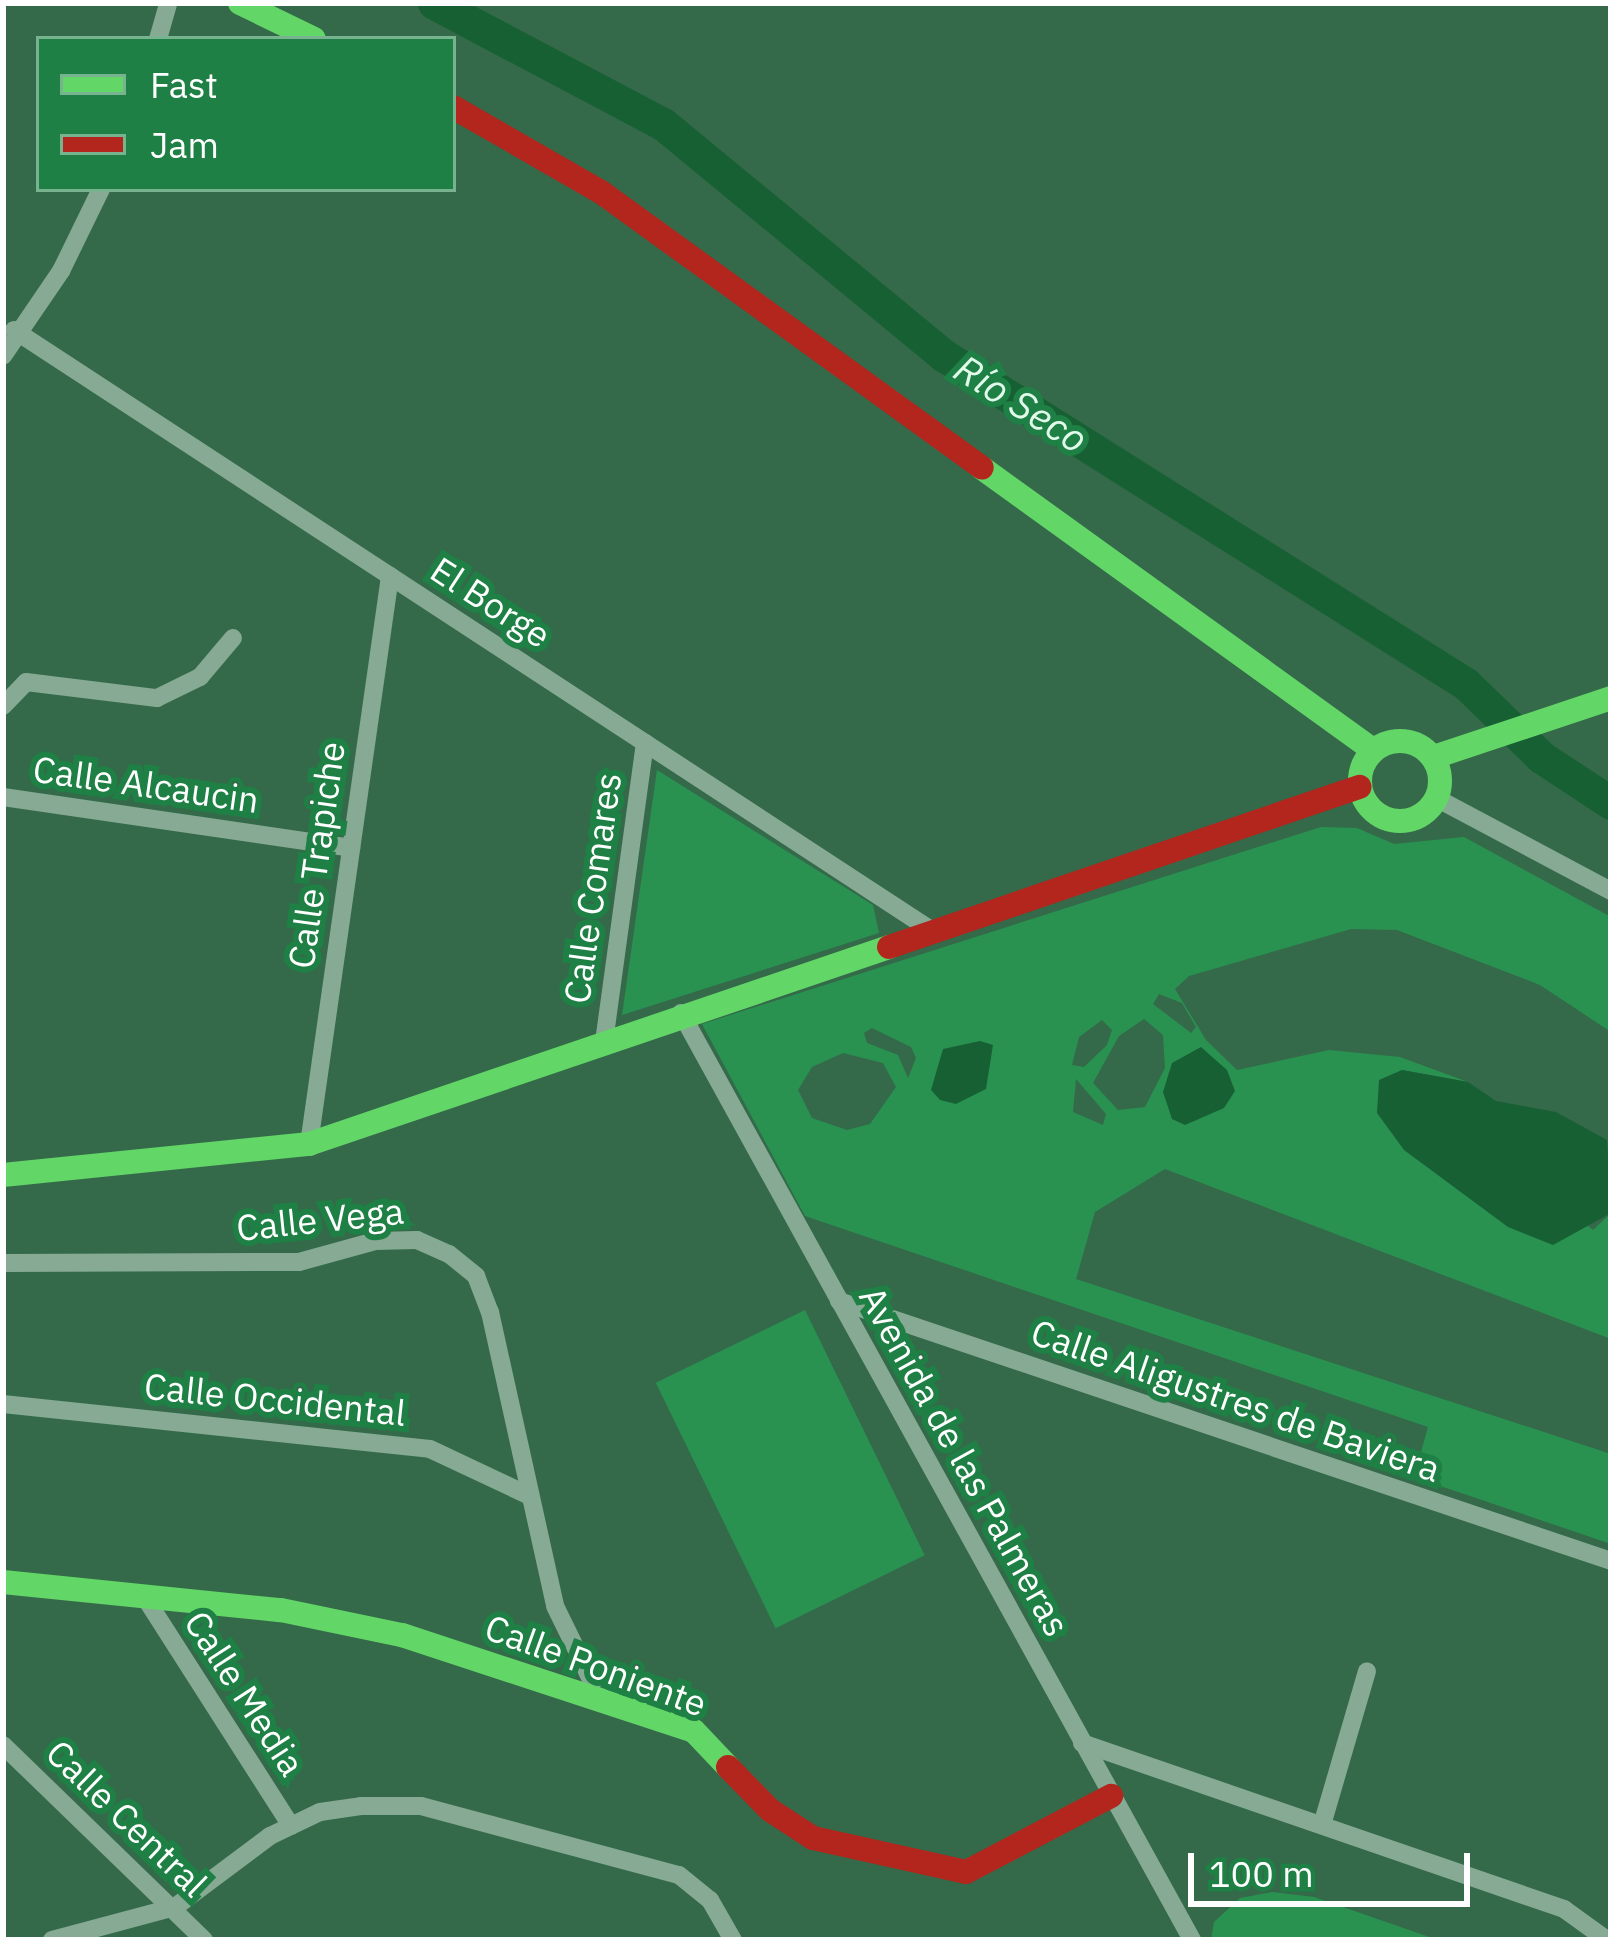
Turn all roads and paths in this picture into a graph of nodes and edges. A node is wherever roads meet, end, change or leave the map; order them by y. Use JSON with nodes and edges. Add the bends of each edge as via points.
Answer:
{"nodes":[{"id":1,"x":168,"y":3,"type":"edge"},
{"id":2,"x":240,"y":3,"type":"edge"},
{"id":3,"x":159,"y":36,"type":"edge"},
{"id":4,"x":308,"y":36,"type":"edge"},
{"id":5,"x":456,"y":109,"type":"edge"},
{"id":6,"x":99,"y":192,"type":"edge"},
{"id":7,"x":14,"y":330,"type":"junction"},
{"id":8,"x":3,"y":356,"type":"edge"},
{"id":9,"x":390,"y":576,"type":"junction"},
{"id":10,"x":232,"y":638,"type":"dead end"},
{"id":11,"x":1611,"y":698,"type":"edge"},
{"id":12,"x":3,"y":706,"type":"edge"},
{"id":13,"x":645,"y":743,"type":"junction"},
{"id":14,"x":1373,"y":750,"type":"junction"},
{"id":15,"x":1434,"y":758,"type":"junction"},
{"id":16,"x":1360,"y":787,"type":"junction"},
{"id":17,"x":3,"y":797,"type":"edge"},
{"id":18,"x":1438,"y":799,"type":"junction"},
{"id":19,"x":351,"y":848,"type":"junction"},
{"id":20,"x":1611,"y":891,"type":"edge"},
{"id":21,"x":931,"y":931,"type":"junction"},
{"id":22,"x":681,"y":1013,"type":"junction"},
{"id":23,"x":604,"y":1042,"type":"junction"},
{"id":24,"x":308,"y":1144,"type":"junction"},
{"id":25,"x":3,"y":1175,"type":"edge"},
{"id":26,"x":3,"y":1263,"type":"edge"},
{"id":27,"x":839,"y":1301,"type":"junction"},
{"id":28,"x":3,"y":1404,"type":"edge"},
{"id":29,"x":530,"y":1496,"type":"junction"},
{"id":30,"x":1611,"y":1561,"type":"edge"},
{"id":31,"x":3,"y":1582,"type":"edge"},
{"id":32,"x":144,"y":1596,"type":"junction"},
{"id":33,"x":1367,"y":1671,"type":"dead end"},
{"id":34,"x":601,"y":1700,"type":"junction"},
{"id":35,"x":1082,"y":1742,"type":"junction"},
{"id":36,"x":3,"y":1745,"type":"edge"},
{"id":37,"x":1111,"y":1796,"type":"junction"},
{"id":38,"x":1322,"y":1825,"type":"junction"},
{"id":39,"x":291,"y":1826,"type":"junction"},
{"id":40,"x":176,"y":1907,"type":"junction"},
{"id":41,"x":52,"y":1940,"type":"edge"},
{"id":42,"x":204,"y":1940,"type":"edge"},
{"id":43,"x":733,"y":1940,"type":"edge"},
{"id":44,"x":1192,"y":1940,"type":"edge"},
{"id":45,"x":1607,"y":1940,"type":"edge"}],
"edges":[{"from":1,"to":3,"type":"street"},
{"from":2,"to":4,"type":"street"},
{"from":5,"to":14,"type":"street","via":[[601,192]]},
{"from":6,"to":7,"type":"street","via":[[61,271]]},
{"from":7,"to":8,"type":"street"},
{"from":7,"to":9,"type":"street","name":"El Borge"},
{"from":9,"to":13,"type":"street","name":"El Borge"},
{"from":9,"to":19,"type":"street","name":"Calle Trapiche"},
{"from":10,"to":12,"type":"street","via":[[200,677],[157,698],[26,682]]},
{"from":11,"to":15,"type":"street"},
{"from":13,"to":21,"type":"street","name":"El Borge"},
{"from":13,"to":23,"type":"street","name":"Calle Comares"},
{"from":14,"to":15,"type":"street","via":[[1406,740]]},
{"from":14,"to":16,"type":"street"},
{"from":15,"to":18,"type":"street"},
{"from":16,"to":18,"type":"street","via":[[1384,819],[1424,815]]},
{"from":16,"to":21,"type":"street"},
{"from":17,"to":19,"type":"street","name":"Calle Alcaucin"},
{"from":18,"to":20,"type":"street"},
{"from":19,"to":24,"type":"street","name":"Calle Trapiche"},
{"from":21,"to":22,"type":"street"},
{"from":22,"to":23,"type":"street"},
{"from":22,"to":27,"type":"street","name":"Avenida de las Palmeras"},
{"from":23,"to":24,"type":"street"},
{"from":24,"to":25,"type":"street"},
{"from":26,"to":29,"type":"street","name":"Calle Vega","via":[[298,1262],[375,1241],[433,1247],[476,1276]]},
{"from":27,"to":30,"type":"street","name":"Calle Aligustres de Baviera"},
{"from":27,"to":35,"type":"street","name":"Avenida de las Palmeras"},
{"from":28,"to":29,"type":"street","name":"Calle Occidental","via":[[430,1449]]},
{"from":29,"to":34,"type":"street","name":"Calle Vega","via":[[555,1606]]},
{"from":31,"to":32,"type":"street","name":"Calle Poniente"},
{"from":32,"to":34,"type":"street","name":"Calle Poniente","via":[[281,1610],[401,1634]]},
{"from":32,"to":39,"type":"street","name":"Calle Media"},
{"from":33,"to":38,"type":"street"},
{"from":34,"to":37,"type":"street","name":"Calle Poniente","via":[[694,1731],[770,1810],[813,1838],[866,1855],[966,1872]]},
{"from":35,"to":37,"type":"street","name":"Avenida de las Palmeras"},
{"from":35,"to":38,"type":"street"},
{"from":36,"to":40,"type":"street","name":"Calle Central"},
{"from":37,"to":44,"type":"street","name":"Avenida de las Palmeras"},
{"from":38,"to":45,"type":"street","via":[[1564,1909]]},
{"from":39,"to":40,"type":"street"},
{"from":39,"to":43,"type":"street","via":[[320,1812],[422,1806],[524,1831],[679,1875],[710,1900]]},
{"from":40,"to":41,"type":"street"},
{"from":40,"to":42,"type":"street","name":"Calle Central"}]}
